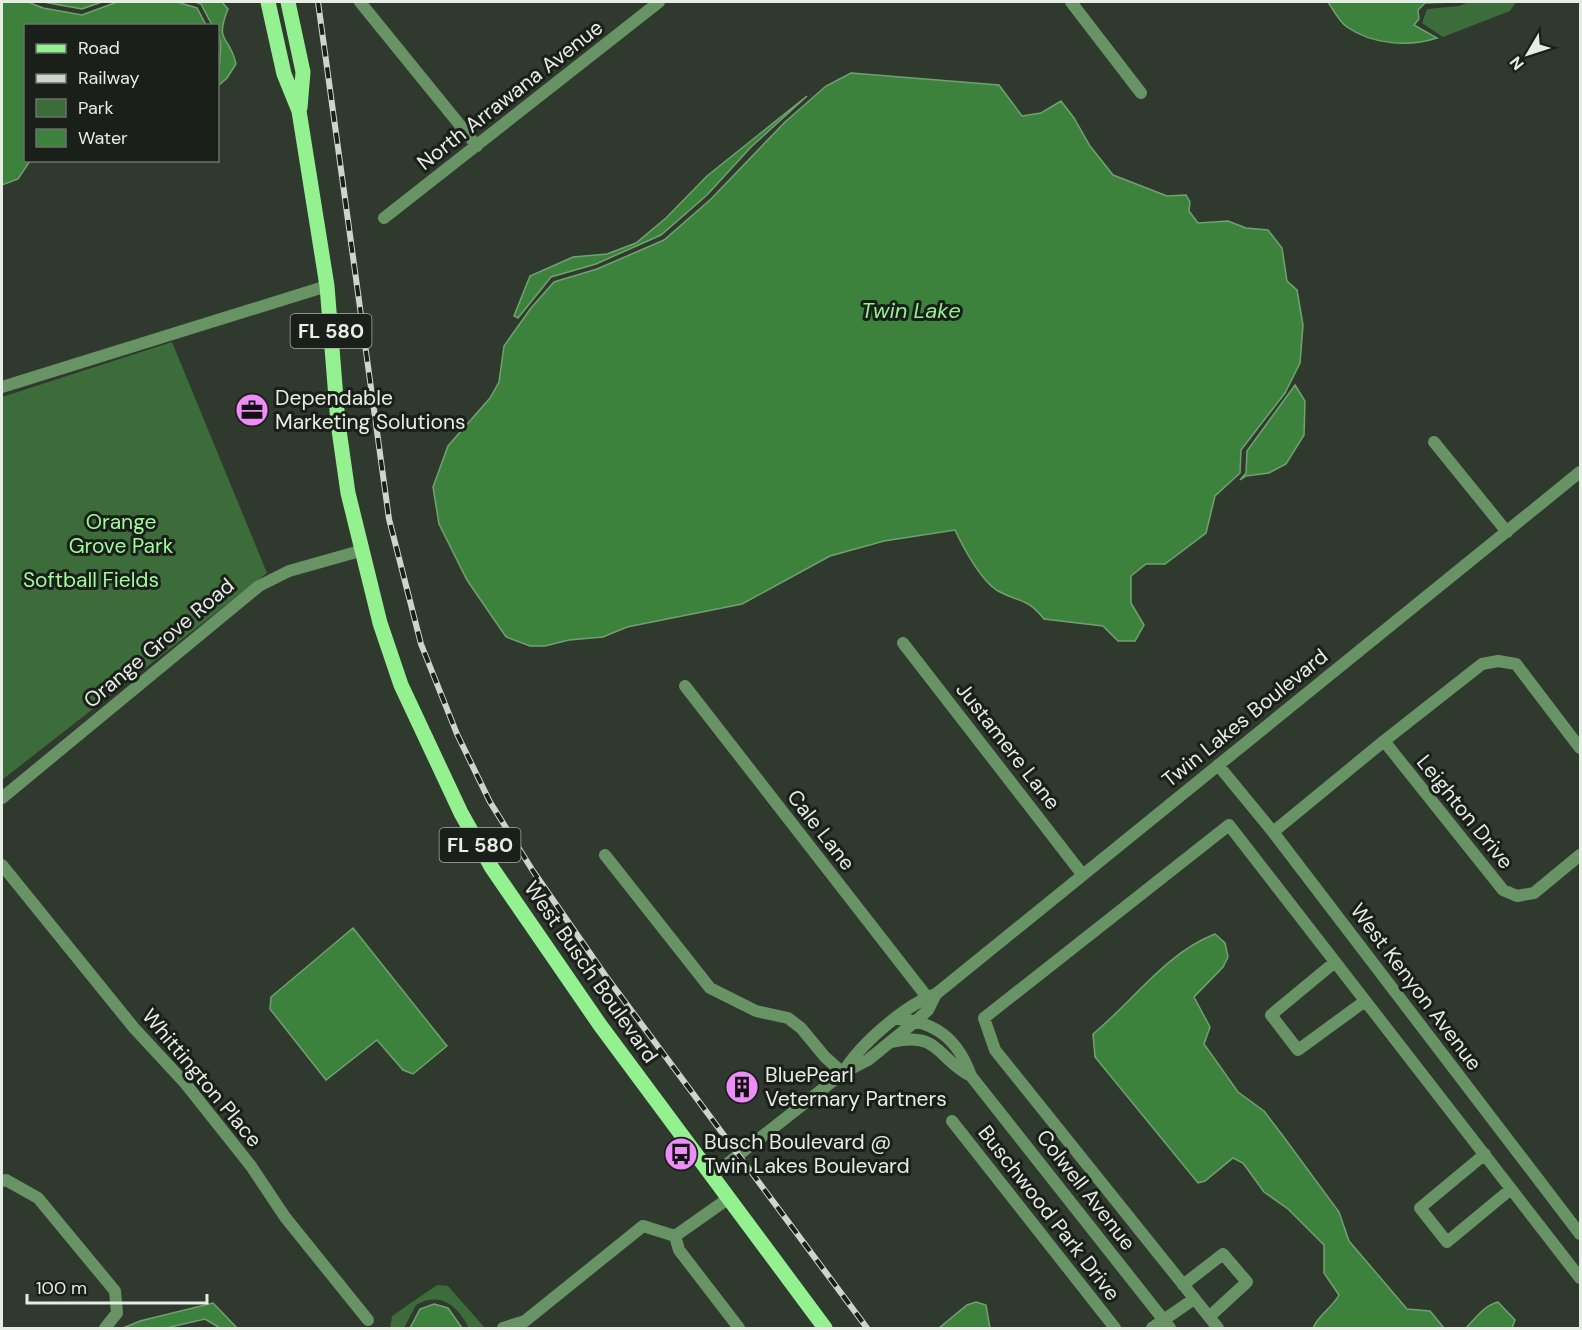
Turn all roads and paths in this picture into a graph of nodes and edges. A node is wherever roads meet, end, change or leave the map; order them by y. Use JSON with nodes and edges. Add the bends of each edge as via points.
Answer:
{"nodes":[{"id":1,"x":268,"y":2,"type":"edge"},
{"id":2,"x":288,"y":2,"type":"edge"},
{"id":3,"x":360,"y":2,"type":"edge"},
{"id":4,"x":659,"y":2,"type":"edge"},
{"id":5,"x":1071,"y":2,"type":"edge"},
{"id":6,"x":1141,"y":93,"type":"dead end"},
{"id":7,"x":299,"y":111,"type":"junction"},
{"id":8,"x":477,"y":146,"type":"junction"},
{"id":9,"x":384,"y":218,"type":"dead end"},
{"id":10,"x":327,"y":286,"type":"junction"},
{"id":11,"x":2,"y":387,"type":"edge"},
{"id":12,"x":1434,"y":442,"type":"dead end"},
{"id":13,"x":1581,"y":472,"type":"edge"},
{"id":14,"x":1507,"y":532,"type":"junction"},
{"id":15,"x":360,"y":551,"type":"junction"},
{"id":16,"x":903,"y":643,"type":"dead end"},
{"id":17,"x":685,"y":686,"type":"dead end"},
{"id":18,"x":1384,"y":741,"type":"junction"},
{"id":19,"x":1581,"y":748,"type":"edge"},
{"id":20,"x":1218,"y":765,"type":"junction"},
{"id":21,"x":2,"y":798,"type":"edge"},
{"id":22,"x":1273,"y":832,"type":"junction"},
{"id":23,"x":605,"y":855,"type":"dead end"},
{"id":24,"x":1581,"y":855,"type":"edge"},
{"id":25,"x":2,"y":865,"type":"edge"},
{"id":26,"x":1082,"y":873,"type":"junction"},
{"id":27,"x":1335,"y":962,"type":"junction"},
{"id":28,"x":932,"y":996,"type":"junction"},
{"id":29,"x":1365,"y":1000,"type":"junction"},
{"id":30,"x":897,"y":1019,"type":"junction"},
{"id":31,"x":917,"y":1020,"type":"junction"},
{"id":32,"x":890,"y":1042,"type":"junction"},
{"id":33,"x":843,"y":1073,"type":"junction"},
{"id":34,"x":970,"y":1076,"type":"junction"},
{"id":35,"x":952,"y":1121,"type":"dead end"},
{"id":36,"x":1485,"y":1154,"type":"junction"},
{"id":37,"x":713,"y":1175,"type":"junction"},
{"id":38,"x":2,"y":1181,"type":"edge"},
{"id":39,"x":1511,"y":1189,"type":"junction"},
{"id":40,"x":729,"y":1198,"type":"junction"},
{"id":41,"x":1581,"y":1234,"type":"edge"},
{"id":42,"x":675,"y":1236,"type":"junction"},
{"id":43,"x":1581,"y":1278,"type":"edge"},
{"id":44,"x":1183,"y":1285,"type":"junction"},
{"id":45,"x":1194,"y":1299,"type":"junction"},
{"id":46,"x":1209,"y":1317,"type":"junction"},
{"id":47,"x":368,"y":1320,"type":"dead end"},
{"id":48,"x":1167,"y":1324,"type":"edge"},
{"id":49,"x":105,"y":1329,"type":"edge"},
{"id":50,"x":502,"y":1329,"type":"edge"},
{"id":51,"x":739,"y":1329,"type":"edge"},
{"id":52,"x":825,"y":1329,"type":"edge"},
{"id":53,"x":1115,"y":1329,"type":"edge"},
{"id":54,"x":1152,"y":1329,"type":"edge"},
{"id":55,"x":1218,"y":1329,"type":"edge"}],
"edges":[{"from":1,"to":7,"type":"main road","name":"West Busch Boulevard","number":"FL 580","via":[[284,74]]},
{"from":2,"to":7,"type":"main road","name":"West Busch Boulevard","via":[[303,72]]},
{"from":3,"to":8,"type":"street"},
{"from":4,"to":8,"type":"street","name":"North Arrawana Avenue"},
{"from":5,"to":6,"type":"street"},
{"from":7,"to":10,"type":"main road","name":"West Busch Boulevard","number":"FL 580"},
{"from":8,"to":9,"type":"street","name":"North Arrawana Avenue"},
{"from":10,"to":11,"type":"street"},
{"from":10,"to":15,"type":"main road","name":"West Busch Boulevard","number":"FL 580","via":[[338,423]]},
{"from":12,"to":14,"type":"street"},
{"from":13,"to":14,"type":"street","name":"Twin Lakes Boulevard"},
{"from":14,"to":20,"type":"street","name":"Twin Lakes Boulevard"},
{"from":15,"to":21,"type":"street","name":"Orange Grove Road","via":[[289,571],[258,586]]},
{"from":15,"to":37,"type":"main road","name":"West Busch Boulevard","number":"FL 580","via":[[401,685],[461,813],[492,868],[600,1025]]},
{"from":16,"to":26,"type":"street","name":"Justamere Lane"},
{"from":17,"to":28,"type":"street","name":"Cale Lane"},
{"from":18,"to":19,"type":"street","via":[[1482,664],[1498,661],[1516,664]]},
{"from":18,"to":22,"type":"street"},
{"from":18,"to":24,"type":"street","name":"Leighton Drive","via":[[1503,890],[1517,896],[1534,893]]},
{"from":20,"to":22,"type":"street","name":"West Kenyon Avenue"},
{"from":20,"to":26,"type":"street","name":"Twin Lakes Boulevard"},
{"from":22,"to":41,"type":"street","name":"West Kenyon Avenue"},
{"from":23,"to":33,"type":"street","via":[[710,988],[756,1011],[788,1018]]},
{"from":25,"to":47,"type":"street","name":"Whittington Place","via":[[134,1028],[185,1083]]},
{"from":26,"to":28,"type":"street","name":"Twin Lakes Boulevard"},
{"from":27,"to":29,"type":"street"},
{"from":27,"to":29,"type":"street","via":[[1271,1015],[1298,1050]]},
{"from":27,"to":44,"type":"street","via":[[1229,825],[984,1018],[995,1050]]},
{"from":28,"to":30,"type":"street","name":"Twin Lakes Boulevard"},
{"from":28,"to":31,"type":"street","name":"Twin Lakes Boulevard","via":[[928,1010]]},
{"from":29,"to":36,"type":"street"},
{"from":30,"to":31,"type":"street","name":"Colwell Avenue"},
{"from":30,"to":33,"type":"street","name":"Twin Lakes Boulevard","via":[[859,1049]]},
{"from":31,"to":32,"type":"street","name":"Twin Lakes Boulevard"},
{"from":31,"to":34,"type":"street","name":"Colwell Avenue","via":[[950,1041],[965,1059]]},
{"from":32,"to":33,"type":"street","name":"Twin Lakes Boulevard"},
{"from":32,"to":34,"type":"street","name":"Colwell Avenue","via":[[926,1042]]},
{"from":33,"to":37,"type":"street","name":"Twin Lakes Boulevard"},
{"from":34,"to":48,"type":"street","name":"Colwell Avenue"},
{"from":35,"to":53,"type":"street","name":"Buschwood Park Drive"},
{"from":36,"to":39,"type":"street"},
{"from":36,"to":39,"type":"street","via":[[1420,1208],[1447,1242]]},
{"from":37,"to":40,"type":"main road","name":"West Busch Boulevard","number":"FL 580"},
{"from":38,"to":49,"type":"street","via":[[6,1179],[38,1198],[115,1291],[117,1313]]},
{"from":39,"to":43,"type":"street"},
{"from":40,"to":42,"type":"street"},
{"from":40,"to":52,"type":"main road","name":"West Busch Boulevard","number":"FL 580"},
{"from":42,"to":50,"type":"street","via":[[644,1226],[525,1321]]},
{"from":42,"to":51,"type":"street","via":[[680,1250]]},
{"from":44,"to":45,"type":"street"},
{"from":44,"to":46,"type":"street","via":[[1223,1254],[1241,1275],[1246,1282]]},
{"from":45,"to":46,"type":"street"},
{"from":45,"to":48,"type":"street"},
{"from":46,"to":55,"type":"street"},
{"from":48,"to":54,"type":"street"}]}
